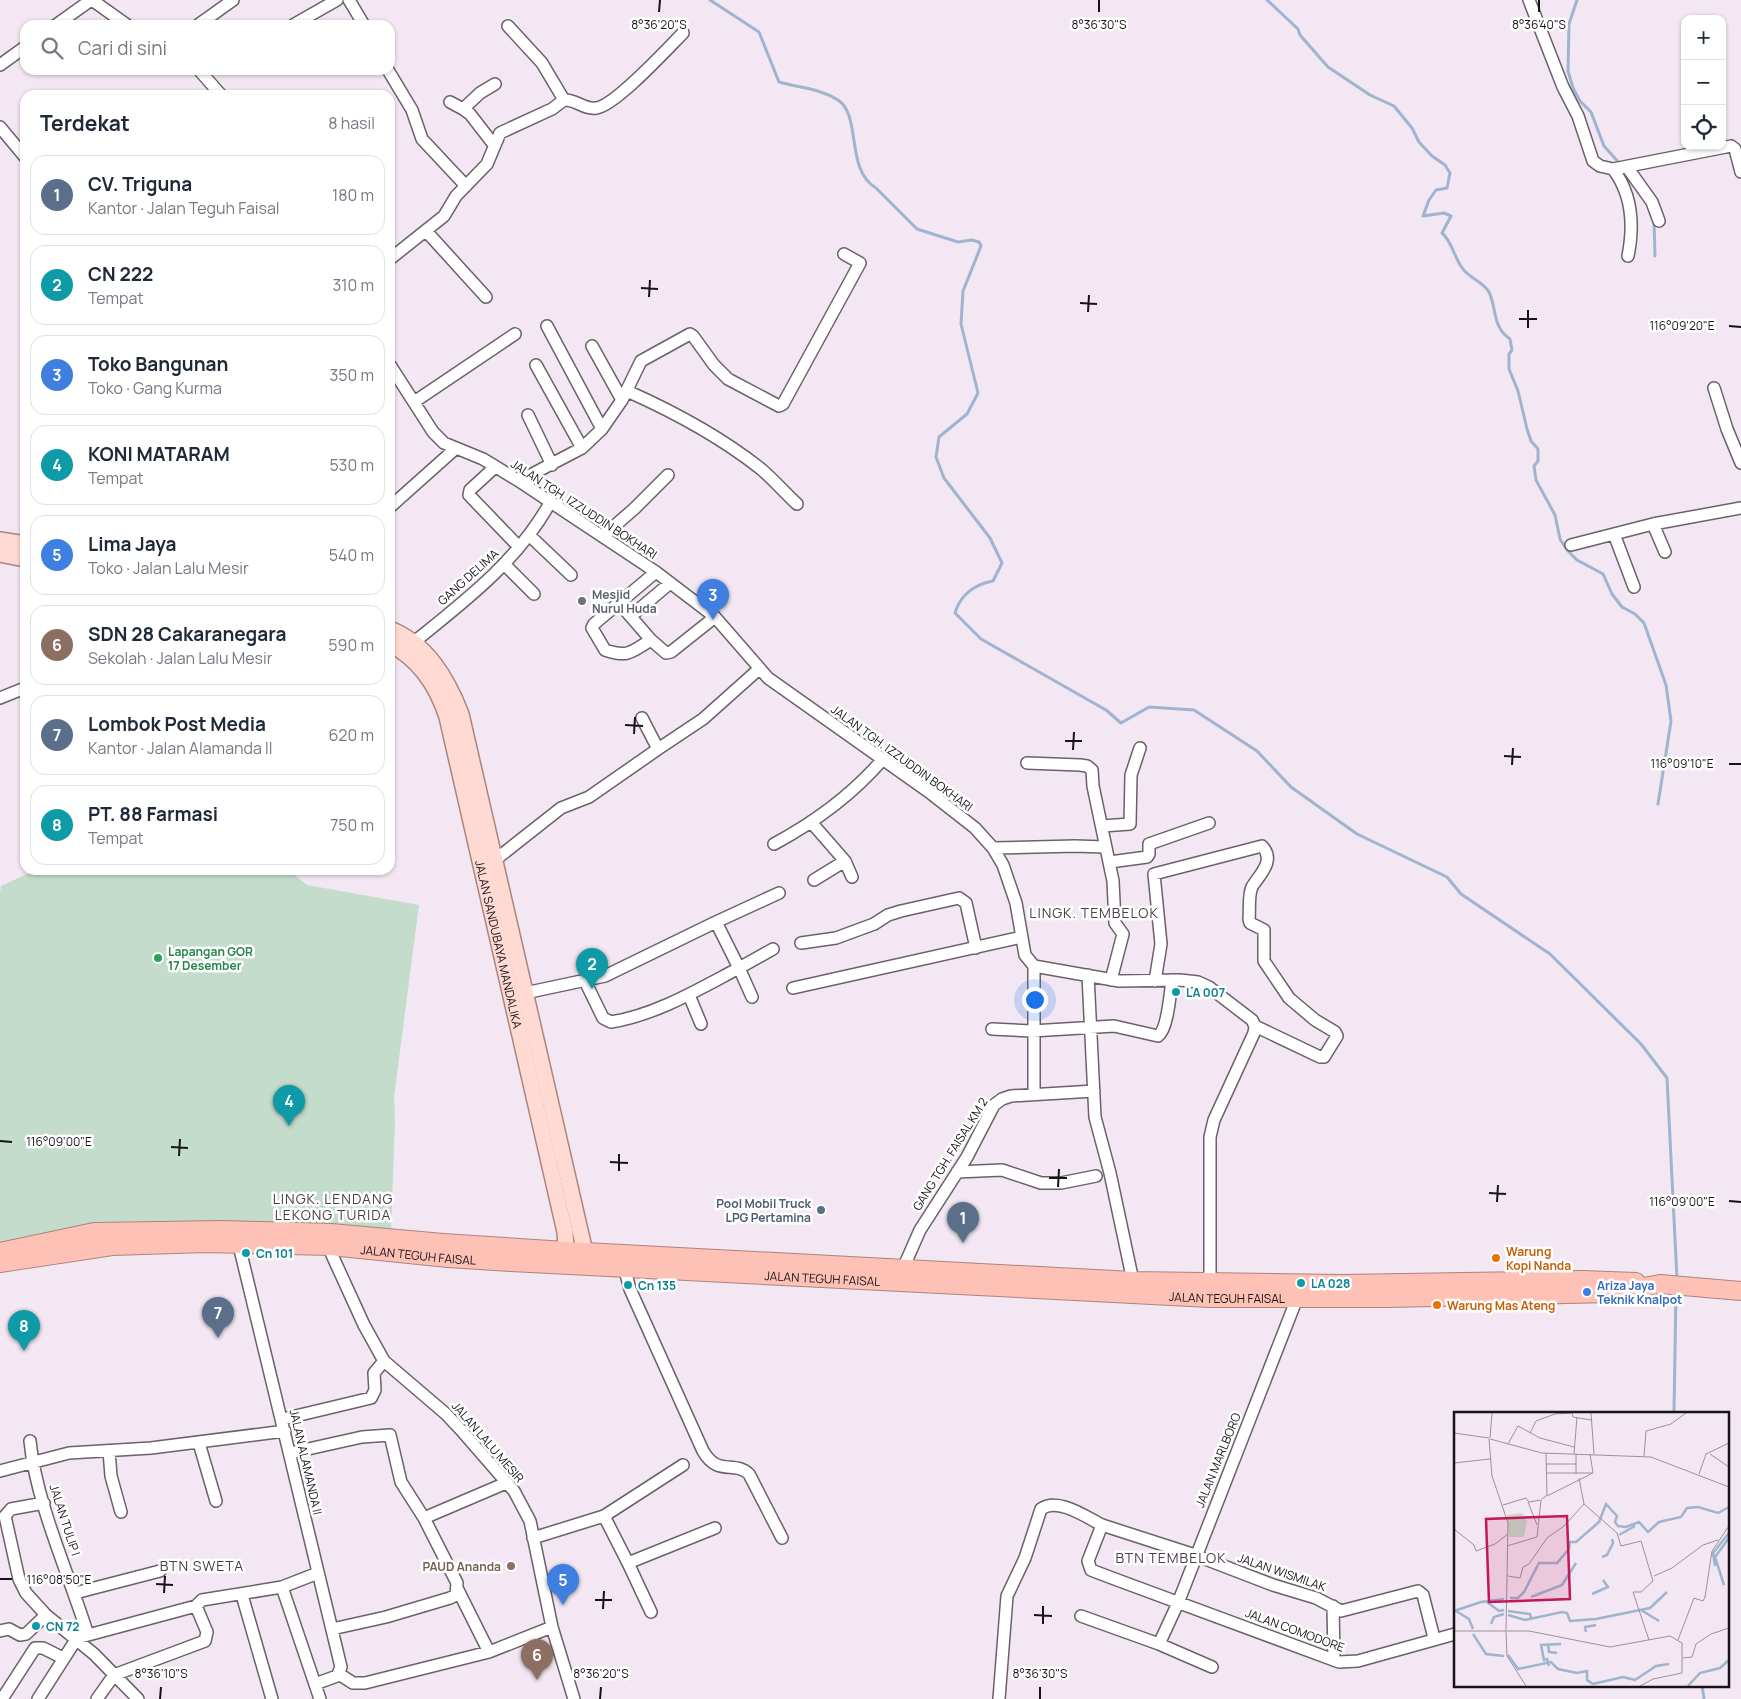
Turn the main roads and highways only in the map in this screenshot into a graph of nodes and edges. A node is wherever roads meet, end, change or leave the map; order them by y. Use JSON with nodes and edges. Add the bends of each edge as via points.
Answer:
{"nodes":[{"id":1,"x":20,"y":544,"type":"edge"},
{"id":2,"x":1,"y":546,"type":"edge"},
{"id":3,"x":20,"y":556,"type":"edge"},
{"id":4,"x":395,"y":632,"type":"edge"},
{"id":5,"x":395,"y":648,"type":"edge"},
{"id":6,"x":491,"y":882,"type":"junction"},
{"id":7,"x":530,"y":1052,"type":"junction"},
{"id":8,"x":154,"y":1238,"type":"junction"},
{"id":9,"x":0,"y":1252,"type":"edge"},
{"id":10,"x":566,"y":1258,"type":"junction"},
{"id":11,"x":585,"y":1258,"type":"junction"},
{"id":12,"x":0,"y":1263,"type":"edge"},
{"id":13,"x":900,"y":1275,"type":"junction"},
{"id":14,"x":1210,"y":1290,"type":"junction"},
{"id":15,"x":1741,"y":1291,"type":"edge"}],
"edges":[{"from":1,"to":2,"type":"main road"},
{"from":2,"to":3,"type":"main road"},
{"from":4,"to":6,"type":"main road","via":[[414,642],[429,657],[450,687],[460,714],[494,860]]},
{"from":5,"to":6,"type":"main road","name":"JALAN SANDUBAYA MANDALIKA","via":[[418,664],[444,707]]},
{"from":6,"to":7,"type":"main road","name":"JALAN SANDUBAYA MANDALIKA"},
{"from":6,"to":7,"type":"main road","via":[[525,993]]},
{"from":7,"to":10,"type":"main road","name":"JALAN SANDUBAYA MANDALIKA","via":[[565,1232]]},
{"from":7,"to":11,"type":"main road"},
{"from":8,"to":9,"type":"highway","name":"JALAN TEGUH FAISAL","via":[[94,1232]]},
{"from":8,"to":10,"type":"highway","name":"JALAN TEGUH FAISAL","via":[[443,1243]]},
{"from":8,"to":12,"type":"highway","name":"JALAN TEGUH FAISAL"},
{"from":10,"to":11,"type":"highway","name":"JALAN TEGUH FAISAL"},
{"from":11,"to":13,"type":"highway","name":"JALAN TEGUH FAISAL"},
{"from":13,"to":14,"type":"highway","name":"JALAN TEGUH FAISAL"},
{"from":13,"to":14,"type":"highway","name":"JALAN TEGUH FAISAL","via":[[1133,1281]]},
{"from":14,"to":15,"type":"highway","name":"JALAN TEGUH FAISAL","via":[[1297,1291],[1583,1280]]}]}
